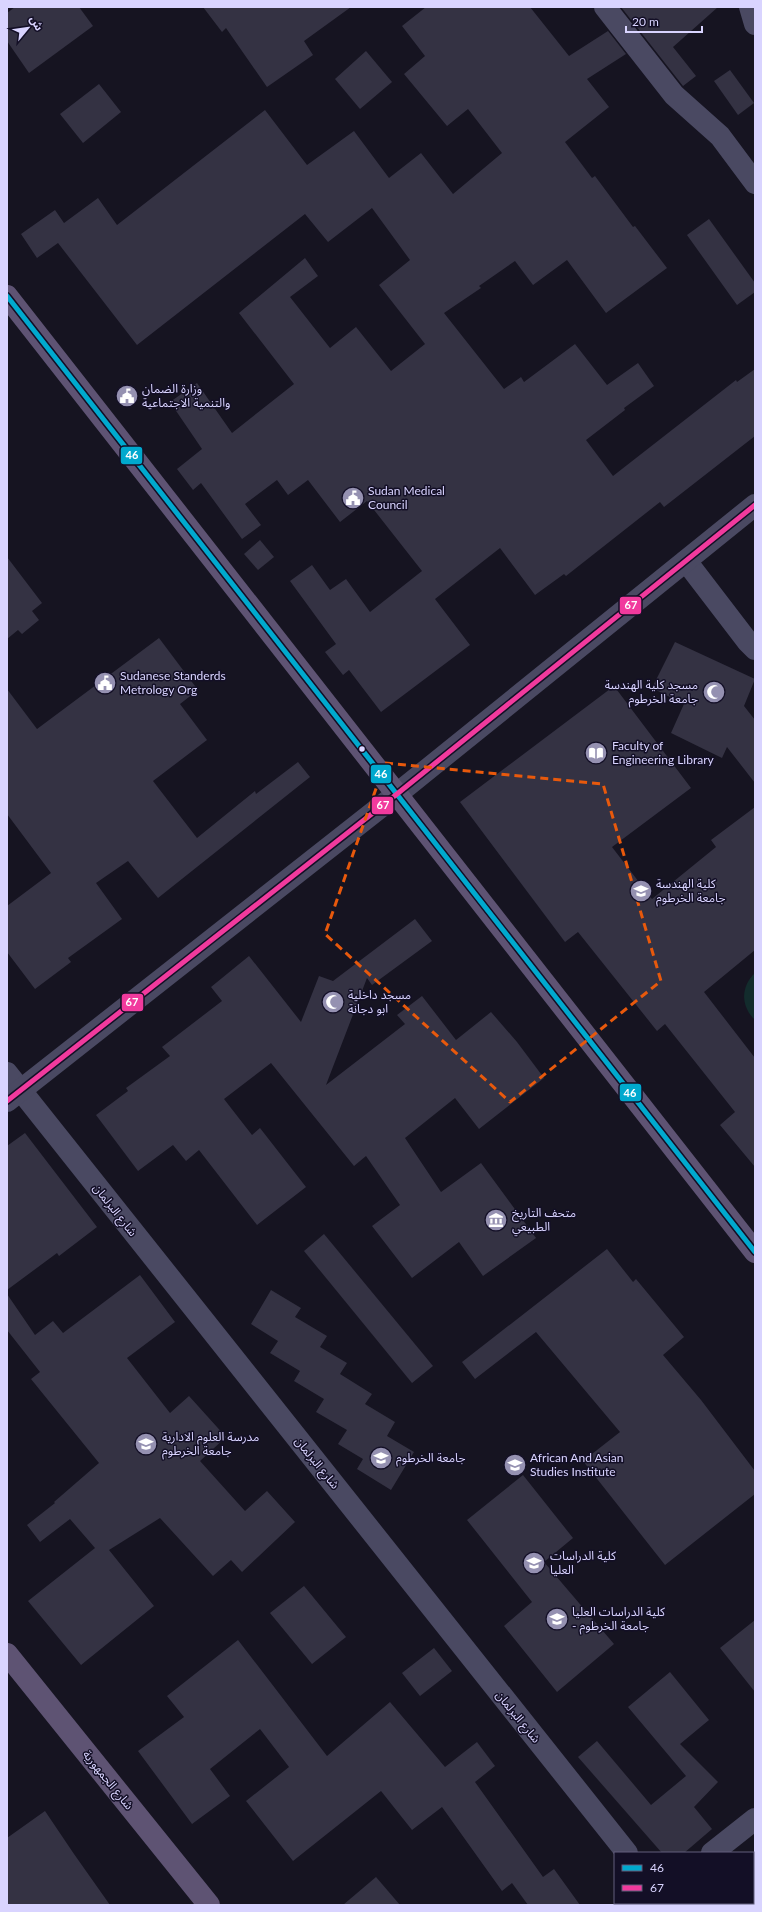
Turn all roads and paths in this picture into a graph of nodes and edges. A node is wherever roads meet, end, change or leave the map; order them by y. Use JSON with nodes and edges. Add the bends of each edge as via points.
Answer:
{"nodes":[{"id":1,"x":604,"y":7,"type":"edge"},
{"id":2,"x":750,"y":7,"type":"edge"},
{"id":3,"x":755,"y":24,"type":"edge"},
{"id":4,"x":755,"y":183,"type":"edge"},
{"id":5,"x":7,"y":296,"type":"edge"},
{"id":6,"x":755,"y":505,"type":"edge"},
{"id":7,"x":686,"y":561,"type":"junction"},
{"id":8,"x":755,"y":649,"type":"edge"},
{"id":9,"x":397,"y":794,"type":"junction"},
{"id":10,"x":7,"y":1073,"type":"edge"},
{"id":11,"x":14,"y":1095,"type":"edge"},
{"id":12,"x":755,"y":1252,"type":"edge"},
{"id":13,"x":7,"y":1654,"type":"edge"},
{"id":14,"x":755,"y":1819,"type":"edge"},
{"id":15,"x":626,"y":1852,"type":"edge"},
{"id":16,"x":713,"y":1852,"type":"edge"},
{"id":17,"x":209,"y":1905,"type":"edge"}],
"edges":[{"from":1,"to":4,"type":"street","via":[[674,95],[720,136]]},
{"from":2,"to":3,"type":"street"},
{"from":5,"to":9,"type":"main road"},
{"from":6,"to":7,"type":"street"},
{"from":7,"to":8,"type":"street"},
{"from":7,"to":9,"type":"street"},
{"from":9,"to":11,"type":"street"},
{"from":9,"to":12,"type":"main road"},
{"from":10,"to":11,"type":"street","name":"شارع البرلمان"},
{"from":11,"to":15,"type":"street","name":"شارع البرلمان"},
{"from":13,"to":17,"type":"main road","name":"شارع الجمهورية"},
{"from":14,"to":16,"type":"street"}]}
